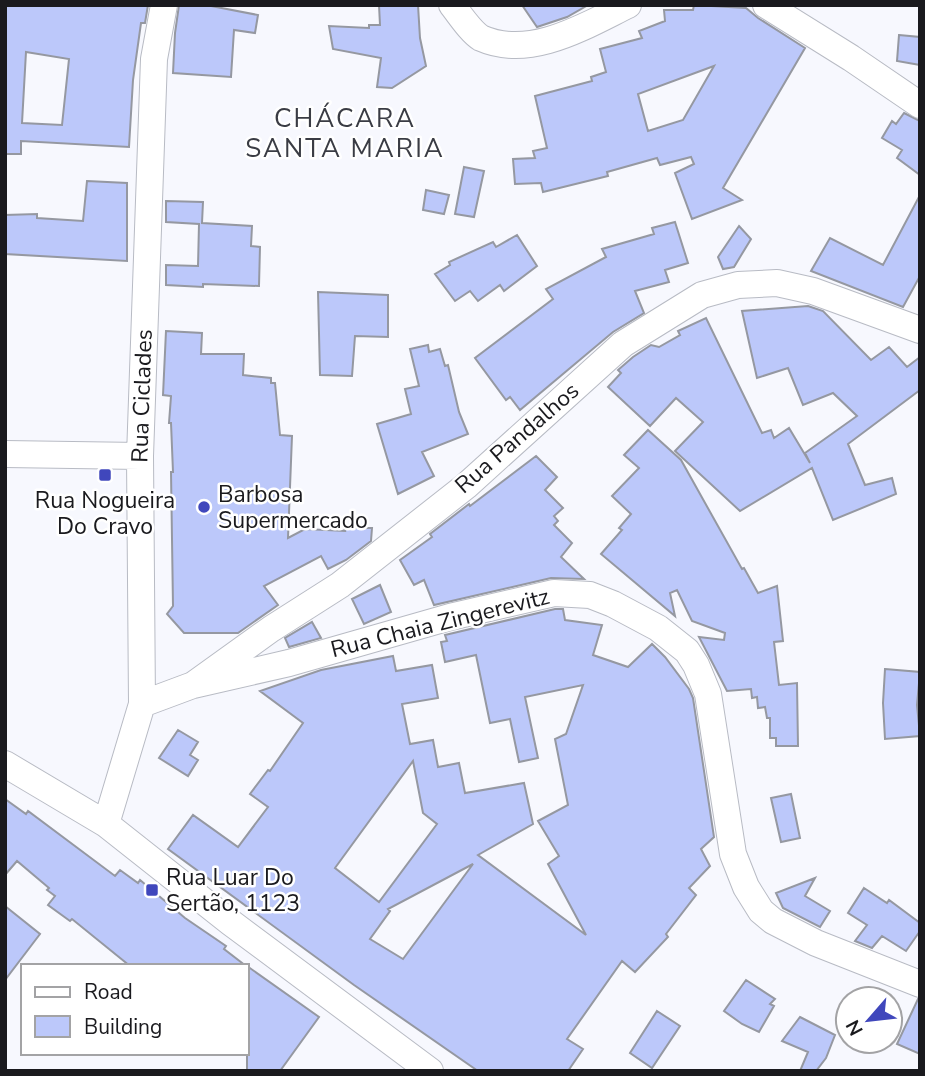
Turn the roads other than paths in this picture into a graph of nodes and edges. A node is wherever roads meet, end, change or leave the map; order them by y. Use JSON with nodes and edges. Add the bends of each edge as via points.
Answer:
{"nodes":[{"id":1,"x":164,"y":5,"type":"edge"},
{"id":2,"x":452,"y":5,"type":"edge"},
{"id":3,"x":628,"y":5,"type":"edge"},
{"id":4,"x":766,"y":5,"type":"edge"},
{"id":5,"x":920,"y":105,"type":"edge"},
{"id":6,"x":920,"y":330,"type":"edge"},
{"id":7,"x":5,"y":454,"type":"edge"},
{"id":8,"x":140,"y":456,"type":"junction"},
{"id":9,"x":192,"y":685,"type":"junction"},
{"id":10,"x":142,"y":704,"type":"junction"},
{"id":11,"x":5,"y":764,"type":"edge"},
{"id":12,"x":106,"y":824,"type":"junction"},
{"id":13,"x":920,"y":984,"type":"edge"},
{"id":14,"x":430,"y":1071,"type":"edge"}],
"edges":[{"from":1,"to":8,"type":"street","name":"Rua Ciclades","via":[[154,59]]},
{"from":2,"to":3,"type":"street","via":[[480,37],[512,45],[555,40]]},
{"from":4,"to":5,"type":"street"},
{"from":6,"to":9,"type":"street","name":"Rua Pandalhos","via":[[813,291],[777,283],[738,285],[702,295],[623,344],[466,486],[340,585]]},
{"from":7,"to":8,"type":"street"},
{"from":8,"to":10,"type":"street","name":"Rua Ciclades"},
{"from":9,"to":10,"type":"street","name":"Rua Pandalhos"},
{"from":9,"to":13,"type":"street","name":"Rua Chaia Zingerevitz","via":[[554,593],[590,595],[612,604],[658,628],[687,651],[696,665],[708,694],[733,854],[761,911],[816,943]]},
{"from":10,"to":12,"type":"street","name":"Rua Ciclades"},
{"from":11,"to":12,"type":"street"},
{"from":12,"to":14,"type":"street"}]}
